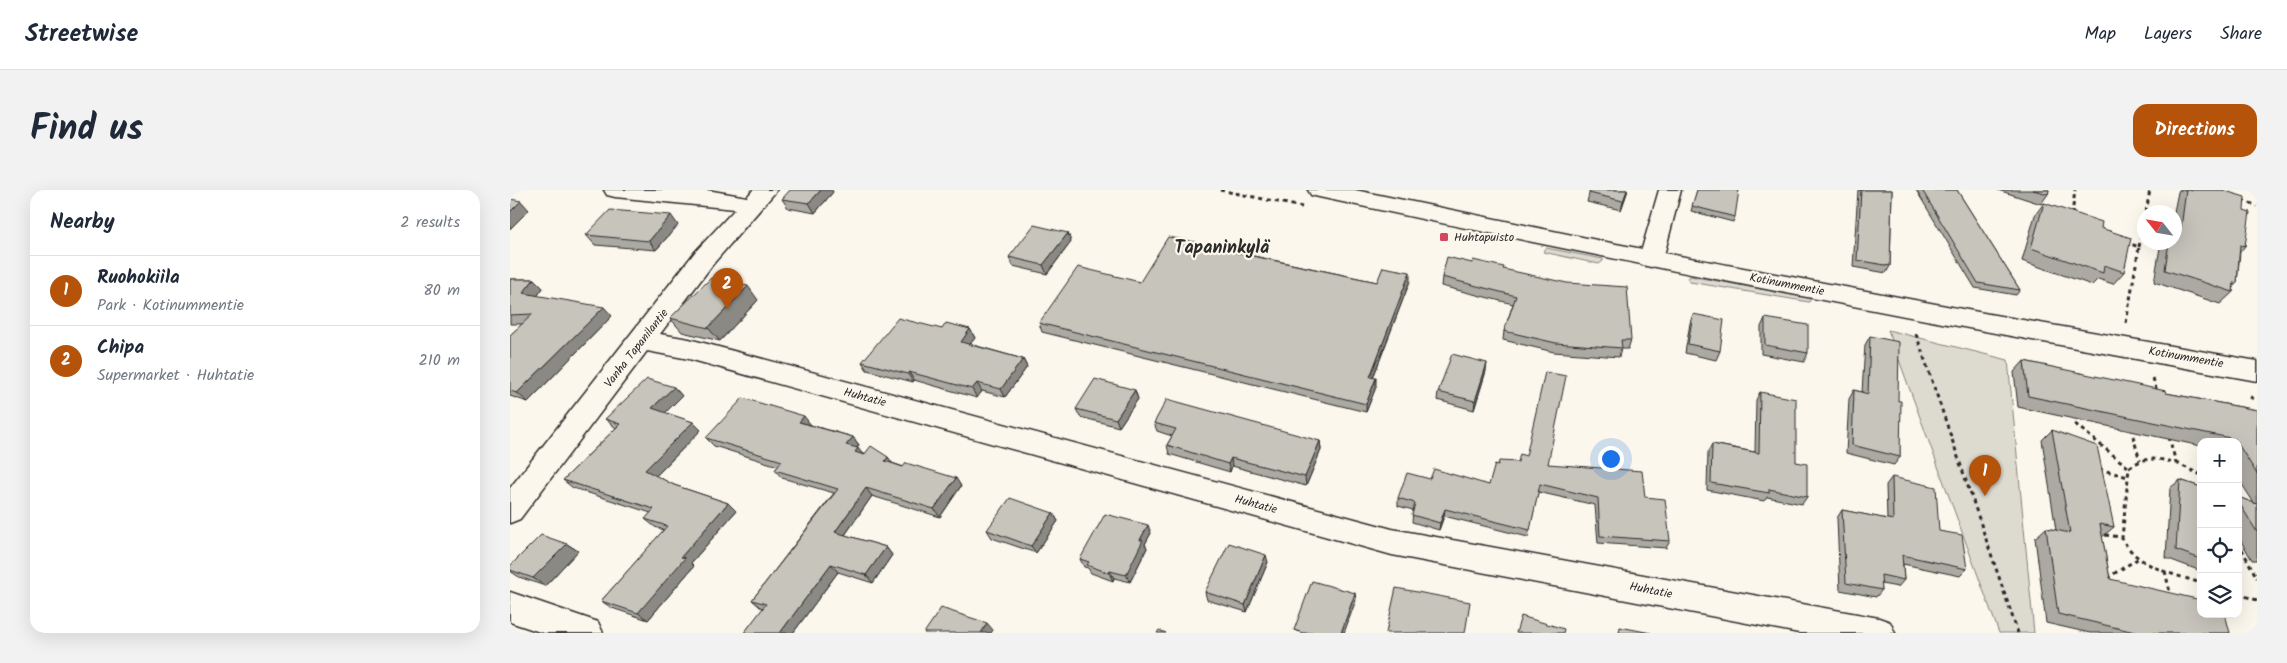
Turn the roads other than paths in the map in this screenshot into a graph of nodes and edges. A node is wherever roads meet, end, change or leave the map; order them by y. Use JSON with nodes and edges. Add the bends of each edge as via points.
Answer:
{"nodes":[{"id":1,"x":614,"y":190,"type":"edge"},
{"id":2,"x":1319,"y":190,"type":"edge"},
{"id":3,"x":1670,"y":190,"type":"edge"},
{"id":4,"x":1367,"y":194,"type":"edge"},
{"id":5,"x":758,"y":198,"type":"edge"},
{"id":6,"x":1651,"y":259,"type":"junction"},
{"id":7,"x":641,"y":340,"type":"junction"},
{"id":8,"x":2257,"y":371,"type":"edge"},
{"id":9,"x":510,"y":510,"type":"edge"},
{"id":10,"x":510,"y":607,"type":"edge"},
{"id":11,"x":587,"y":633,"type":"edge"},
{"id":12,"x":1879,"y":633,"type":"edge"}],
"edges":[{"from":1,"to":5,"type":"street","via":[[724,199]]},
{"from":2,"to":4,"type":"street","name":"Kotinummentie"},
{"from":3,"to":6,"type":"street"},
{"from":4,"to":6,"type":"street","name":"Kotinummentie"},
{"from":5,"to":7,"type":"street","name":"Vanha Tapanilantie","via":[[704,258]]},
{"from":6,"to":8,"type":"street","name":"Kotinummentie"},
{"from":7,"to":9,"type":"street","name":"Vanha Tapanilantie"},
{"from":7,"to":12,"type":"street","name":"Huhtatie","via":[[689,349],[1392,542]]},
{"from":10,"to":11,"type":"street"}]}
